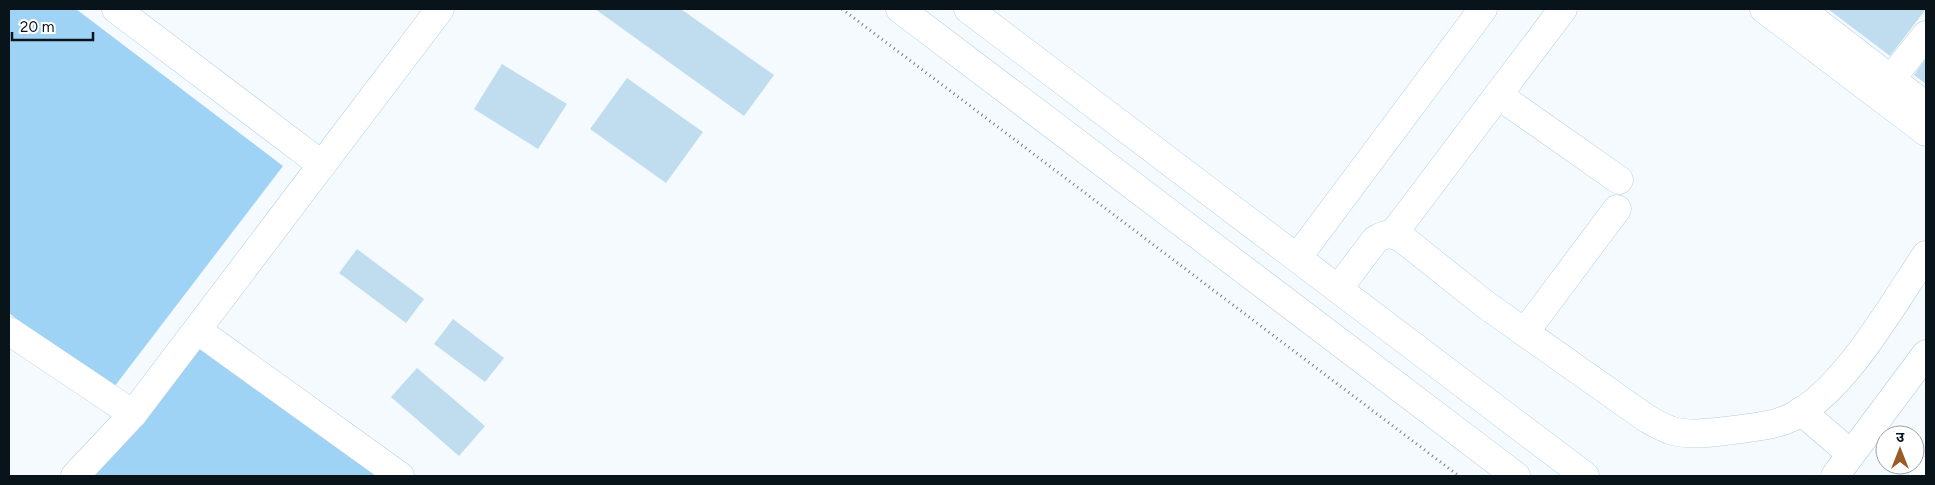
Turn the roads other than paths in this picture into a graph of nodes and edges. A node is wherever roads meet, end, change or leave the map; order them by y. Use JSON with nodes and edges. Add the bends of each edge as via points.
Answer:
{"nodes":[{"id":1,"x":116,"y":9,"type":"edge"},
{"id":2,"x":440,"y":9,"type":"edge"},
{"id":3,"x":900,"y":9,"type":"edge"},
{"id":4,"x":968,"y":9,"type":"edge"},
{"id":5,"x":1483,"y":9,"type":"edge"},
{"id":6,"x":1563,"y":9,"type":"edge"},
{"id":7,"x":1764,"y":9,"type":"edge"},
{"id":8,"x":1800,"y":9,"type":"edge"},
{"id":9,"x":1926,"y":35,"type":"edge"},
{"id":10,"x":1891,"y":79,"type":"junction"},
{"id":11,"x":1503,"y":88,"type":"junction"},
{"id":12,"x":1926,"y":106,"type":"edge"},
{"id":13,"x":1926,"y":132,"type":"edge"},
{"id":14,"x":322,"y":164,"type":"junction"},
{"id":15,"x":1623,"y":174,"type":"dead end"},
{"id":16,"x":1617,"y":209,"type":"dead end"},
{"id":17,"x":1393,"y":234,"type":"junction"},
{"id":18,"x":1926,"y":255,"type":"edge"},
{"id":19,"x":1297,"y":258,"type":"junction"},
{"id":20,"x":1338,"y":289,"type":"junction"},
{"id":21,"x":196,"y":330,"type":"junction"},
{"id":22,"x":9,"y":331,"type":"edge"},
{"id":23,"x":1525,"y":332,"type":"junction"},
{"id":24,"x":1926,"y":354,"type":"edge"},
{"id":25,"x":1801,"y":411,"type":"junction"},
{"id":26,"x":133,"y":414,"type":"junction"},
{"id":27,"x":1852,"y":454,"type":"junction"},
{"id":28,"x":1926,"y":471,"type":"edge"},
{"id":29,"x":75,"y":476,"type":"edge"},
{"id":30,"x":400,"y":476,"type":"edge"},
{"id":31,"x":1516,"y":476,"type":"edge"},
{"id":32,"x":1586,"y":476,"type":"edge"},
{"id":33,"x":1835,"y":476,"type":"edge"},
{"id":34,"x":1922,"y":476,"type":"edge"}],
"edges":[{"from":1,"to":14,"type":"street"},
{"from":2,"to":14,"type":"street"},
{"from":3,"to":31,"type":"street"},
{"from":4,"to":19,"type":"street"},
{"from":5,"to":19,"type":"street"},
{"from":6,"to":11,"type":"street"},
{"from":7,"to":13,"type":"street"},
{"from":8,"to":10,"type":"street"},
{"from":9,"to":10,"type":"street"},
{"from":10,"to":12,"type":"street"},
{"from":11,"to":15,"type":"street"},
{"from":11,"to":17,"type":"street"},
{"from":14,"to":21,"type":"street"},
{"from":16,"to":23,"type":"street"},
{"from":17,"to":20,"type":"street","via":[[1383,234],[1375,240]]},
{"from":17,"to":23,"type":"street","via":[[1403,238]]},
{"from":18,"to":25,"type":"street","via":[[1864,346],[1832,386]]},
{"from":19,"to":20,"type":"street"},
{"from":20,"to":32,"type":"street"},
{"from":21,"to":26,"type":"street"},
{"from":21,"to":30,"type":"street"},
{"from":22,"to":26,"type":"street"},
{"from":23,"to":25,"type":"street","via":[[1646,418],[1671,430],[1712,433],[1766,426]]},
{"from":24,"to":27,"type":"street"},
{"from":25,"to":27,"type":"street"},
{"from":26,"to":29,"type":"street"},
{"from":27,"to":33,"type":"street"},
{"from":28,"to":34,"type":"street"}]}
